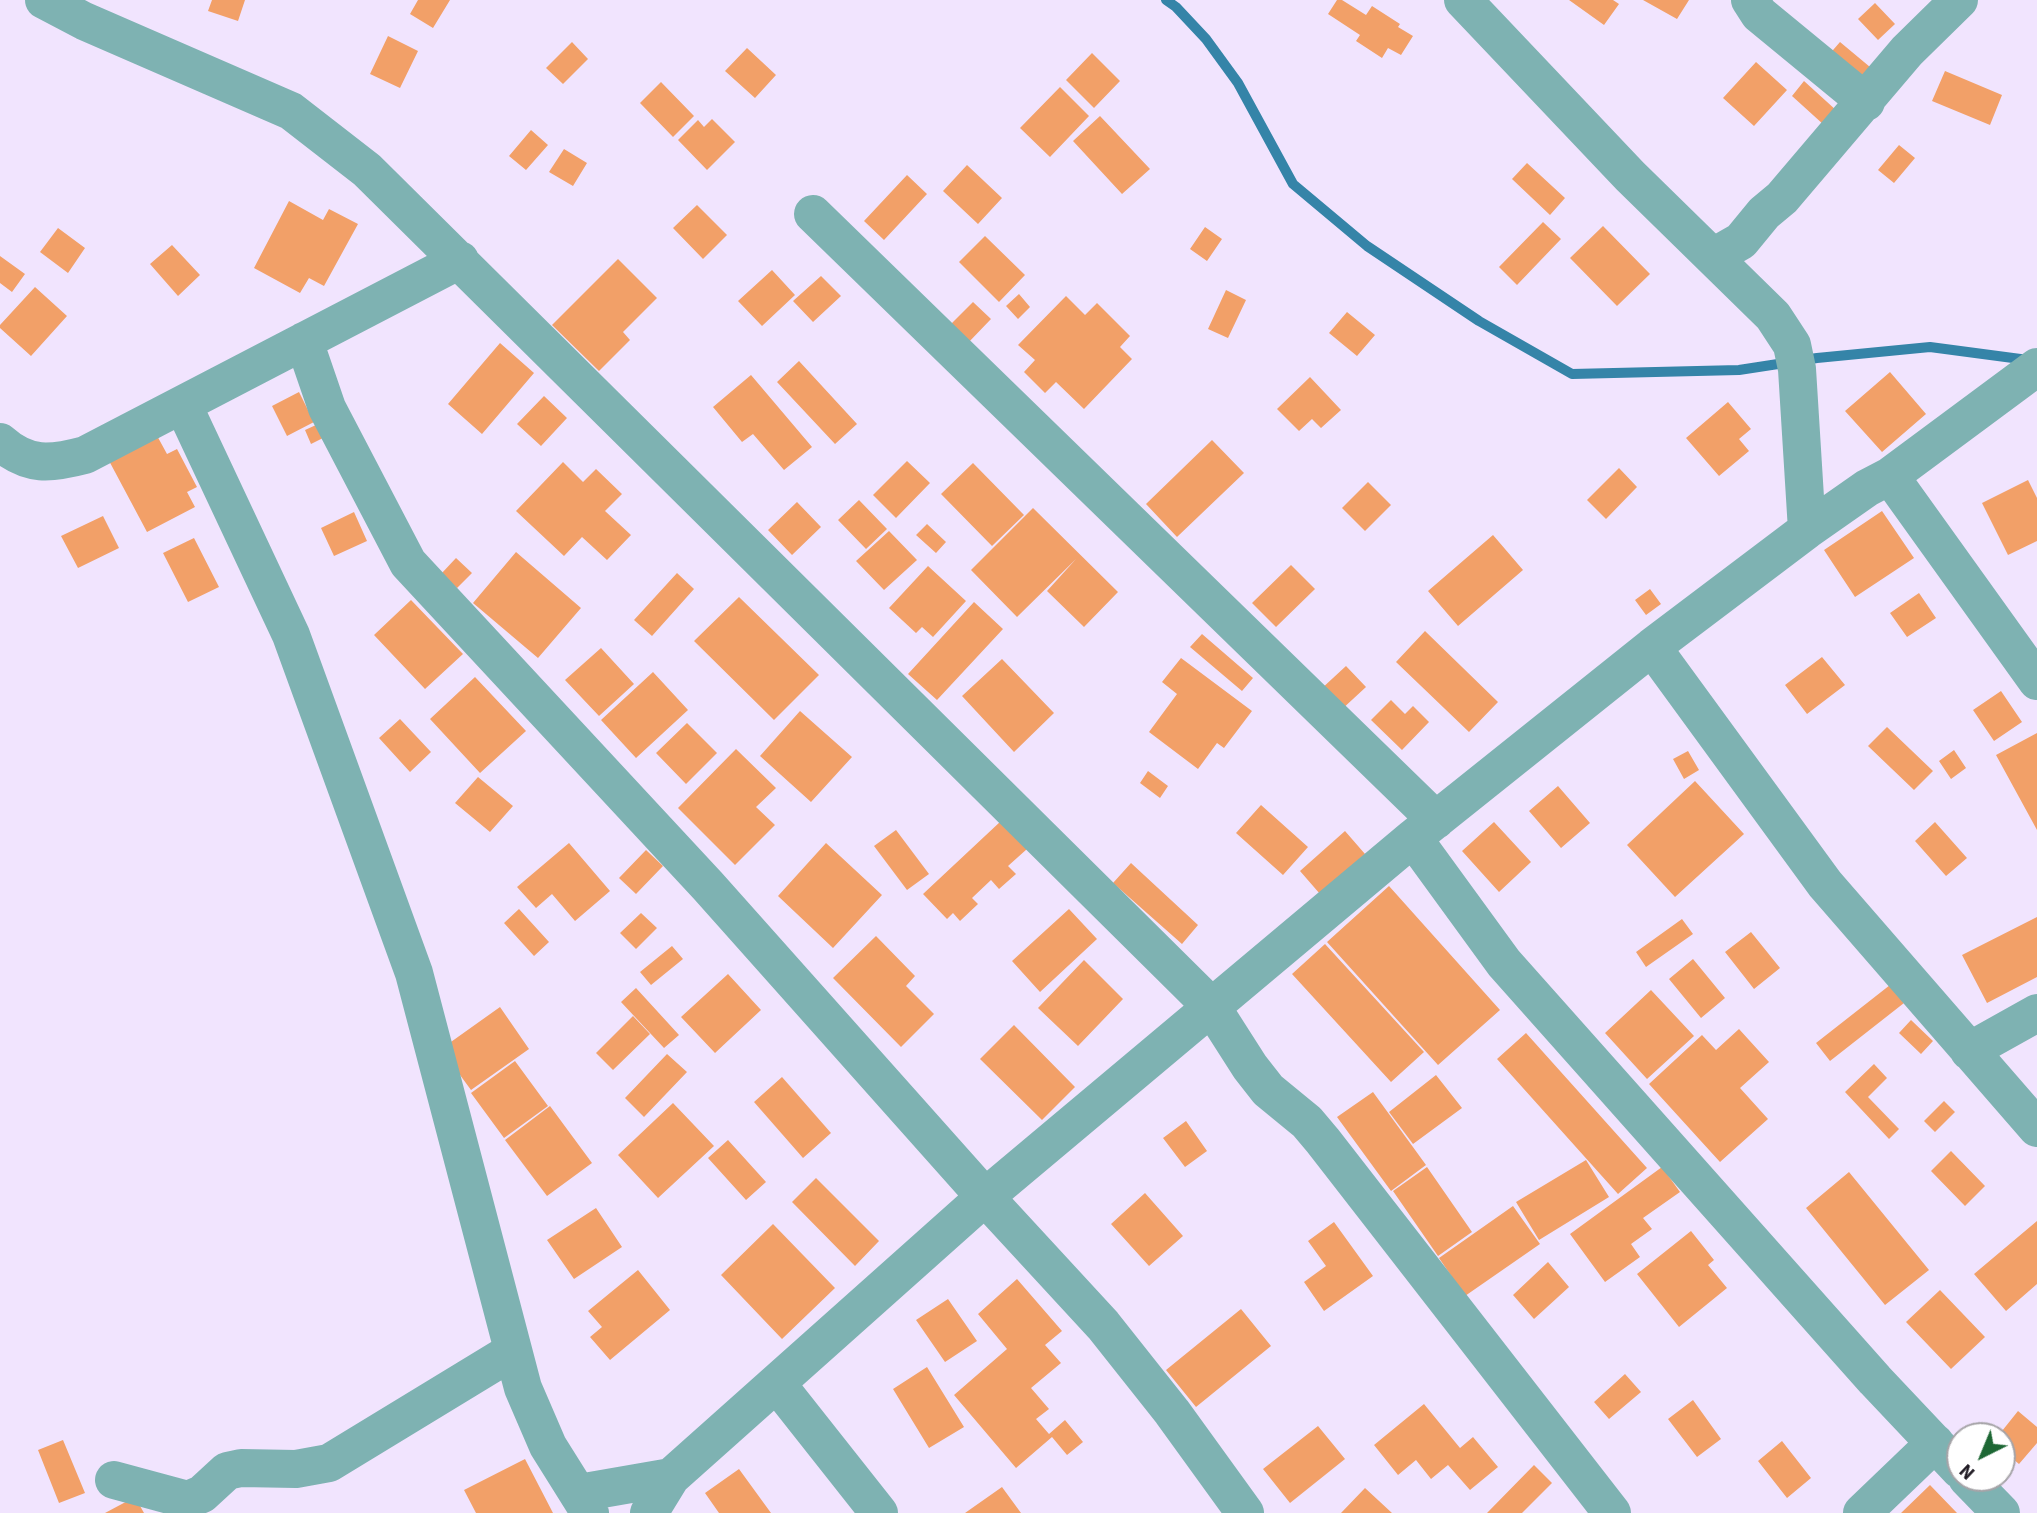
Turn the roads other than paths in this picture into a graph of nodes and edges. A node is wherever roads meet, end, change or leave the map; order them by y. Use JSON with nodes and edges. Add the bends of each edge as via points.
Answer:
{"nodes":[{"id":1,"x":44,"y":0,"type":"edge"},
{"id":2,"x":1464,"y":0,"type":"edge"},
{"id":3,"x":1750,"y":0,"type":"edge"},
{"id":4,"x":1958,"y":0,"type":"edge"},
{"id":5,"x":1866,"y":102,"type":"junction"},
{"id":6,"x":813,"y":214,"type":"dead end"},
{"id":7,"x":1727,"y":249,"type":"junction"},
{"id":8,"x":460,"y":260,"type":"junction"},
{"id":9,"x":304,"y":341,"type":"junction"},
{"id":10,"x":2037,"y":367,"type":"edge"},
{"id":11,"x":183,"y":405,"type":"junction"},
{"id":12,"x":0,"y":442,"type":"edge"},
{"id":13,"x":1890,"y":476,"type":"junction"},
{"id":14,"x":1807,"y":530,"type":"junction"},
{"id":15,"x":1652,"y":648,"type":"junction"},
{"id":16,"x":2037,"y":681,"type":"edge"},
{"id":17,"x":1425,"y":829,"type":"junction"},
{"id":18,"x":1211,"y":1006,"type":"junction"},
{"id":19,"x":2037,"y":1013,"type":"edge"},
{"id":20,"x":1969,"y":1051,"type":"junction"},
{"id":21,"x":2037,"y":1128,"type":"edge"},
{"id":22,"x":985,"y":1197,"type":"junction"},
{"id":23,"x":513,"y":1351,"type":"junction"},
{"id":24,"x":776,"y":1384,"type":"junction"},
{"id":25,"x":1946,"y":1456,"type":"edge"},
{"id":26,"x":1946,"y":1458,"type":"edge"},
{"id":27,"x":671,"y":1477,"type":"junction"},
{"id":28,"x":114,"y":1480,"type":"dead end"},
{"id":29,"x":1981,"y":1492,"type":"edge"},
{"id":30,"x":585,"y":1503,"type":"edge"},
{"id":31,"x":649,"y":1513,"type":"edge"},
{"id":32,"x":879,"y":1513,"type":"edge"},
{"id":33,"x":1245,"y":1513,"type":"edge"},
{"id":34,"x":1612,"y":1513,"type":"edge"},
{"id":35,"x":1862,"y":1513,"type":"edge"},
{"id":36,"x":2001,"y":1513,"type":"edge"}],
"edges":[{"from":1,"to":8,"type":"street","via":[[84,22],[291,111],[368,170]]},
{"from":2,"to":7,"type":"street","via":[[1630,176]]},
{"from":3,"to":5,"type":"street","via":[[1759,14]]},
{"from":4,"to":5,"type":"street","via":[[1907,51]]},
{"from":5,"to":7,"type":"street","via":[[1782,198]]},
{"from":6,"to":17,"type":"street"},
{"from":7,"to":14,"type":"street","via":[[1743,287],[1773,316],[1794,357]]},
{"from":8,"to":9,"type":"street"},
{"from":8,"to":18,"type":"street"},
{"from":9,"to":11,"type":"street"},
{"from":9,"to":22,"type":"street","via":[[327,408],[408,563],[708,886]]},
{"from":10,"to":13,"type":"street"},
{"from":11,"to":12,"type":"street","via":[[85,455],[55,463],[27,460]]},
{"from":11,"to":23,"type":"street","via":[[291,635],[414,973]]},
{"from":13,"to":14,"type":"street"},
{"from":13,"to":16,"type":"street"},
{"from":14,"to":15,"type":"street"},
{"from":15,"to":17,"type":"street"},
{"from":15,"to":20,"type":"street","via":[[1825,884]]},
{"from":17,"to":18,"type":"street"},
{"from":17,"to":25,"type":"street","via":[[1504,963]]},
{"from":18,"to":22,"type":"street"},
{"from":18,"to":34,"type":"street","via":[[1256,1075],[1307,1122]]},
{"from":19,"to":20,"type":"street"},
{"from":20,"to":21,"type":"street"},
{"from":22,"to":24,"type":"street"},
{"from":22,"to":33,"type":"street","via":[[1103,1325]]},
{"from":23,"to":28,"type":"street","via":[[329,1463],[227,1471],[202,1494],[188,1500]]},
{"from":23,"to":30,"type":"street","via":[[548,1446]]},
{"from":24,"to":27,"type":"street"},
{"from":24,"to":32,"type":"street"},
{"from":26,"to":35,"type":"street"},
{"from":27,"to":30,"type":"street"},
{"from":27,"to":31,"type":"street"},
{"from":29,"to":36,"type":"street"}]}
